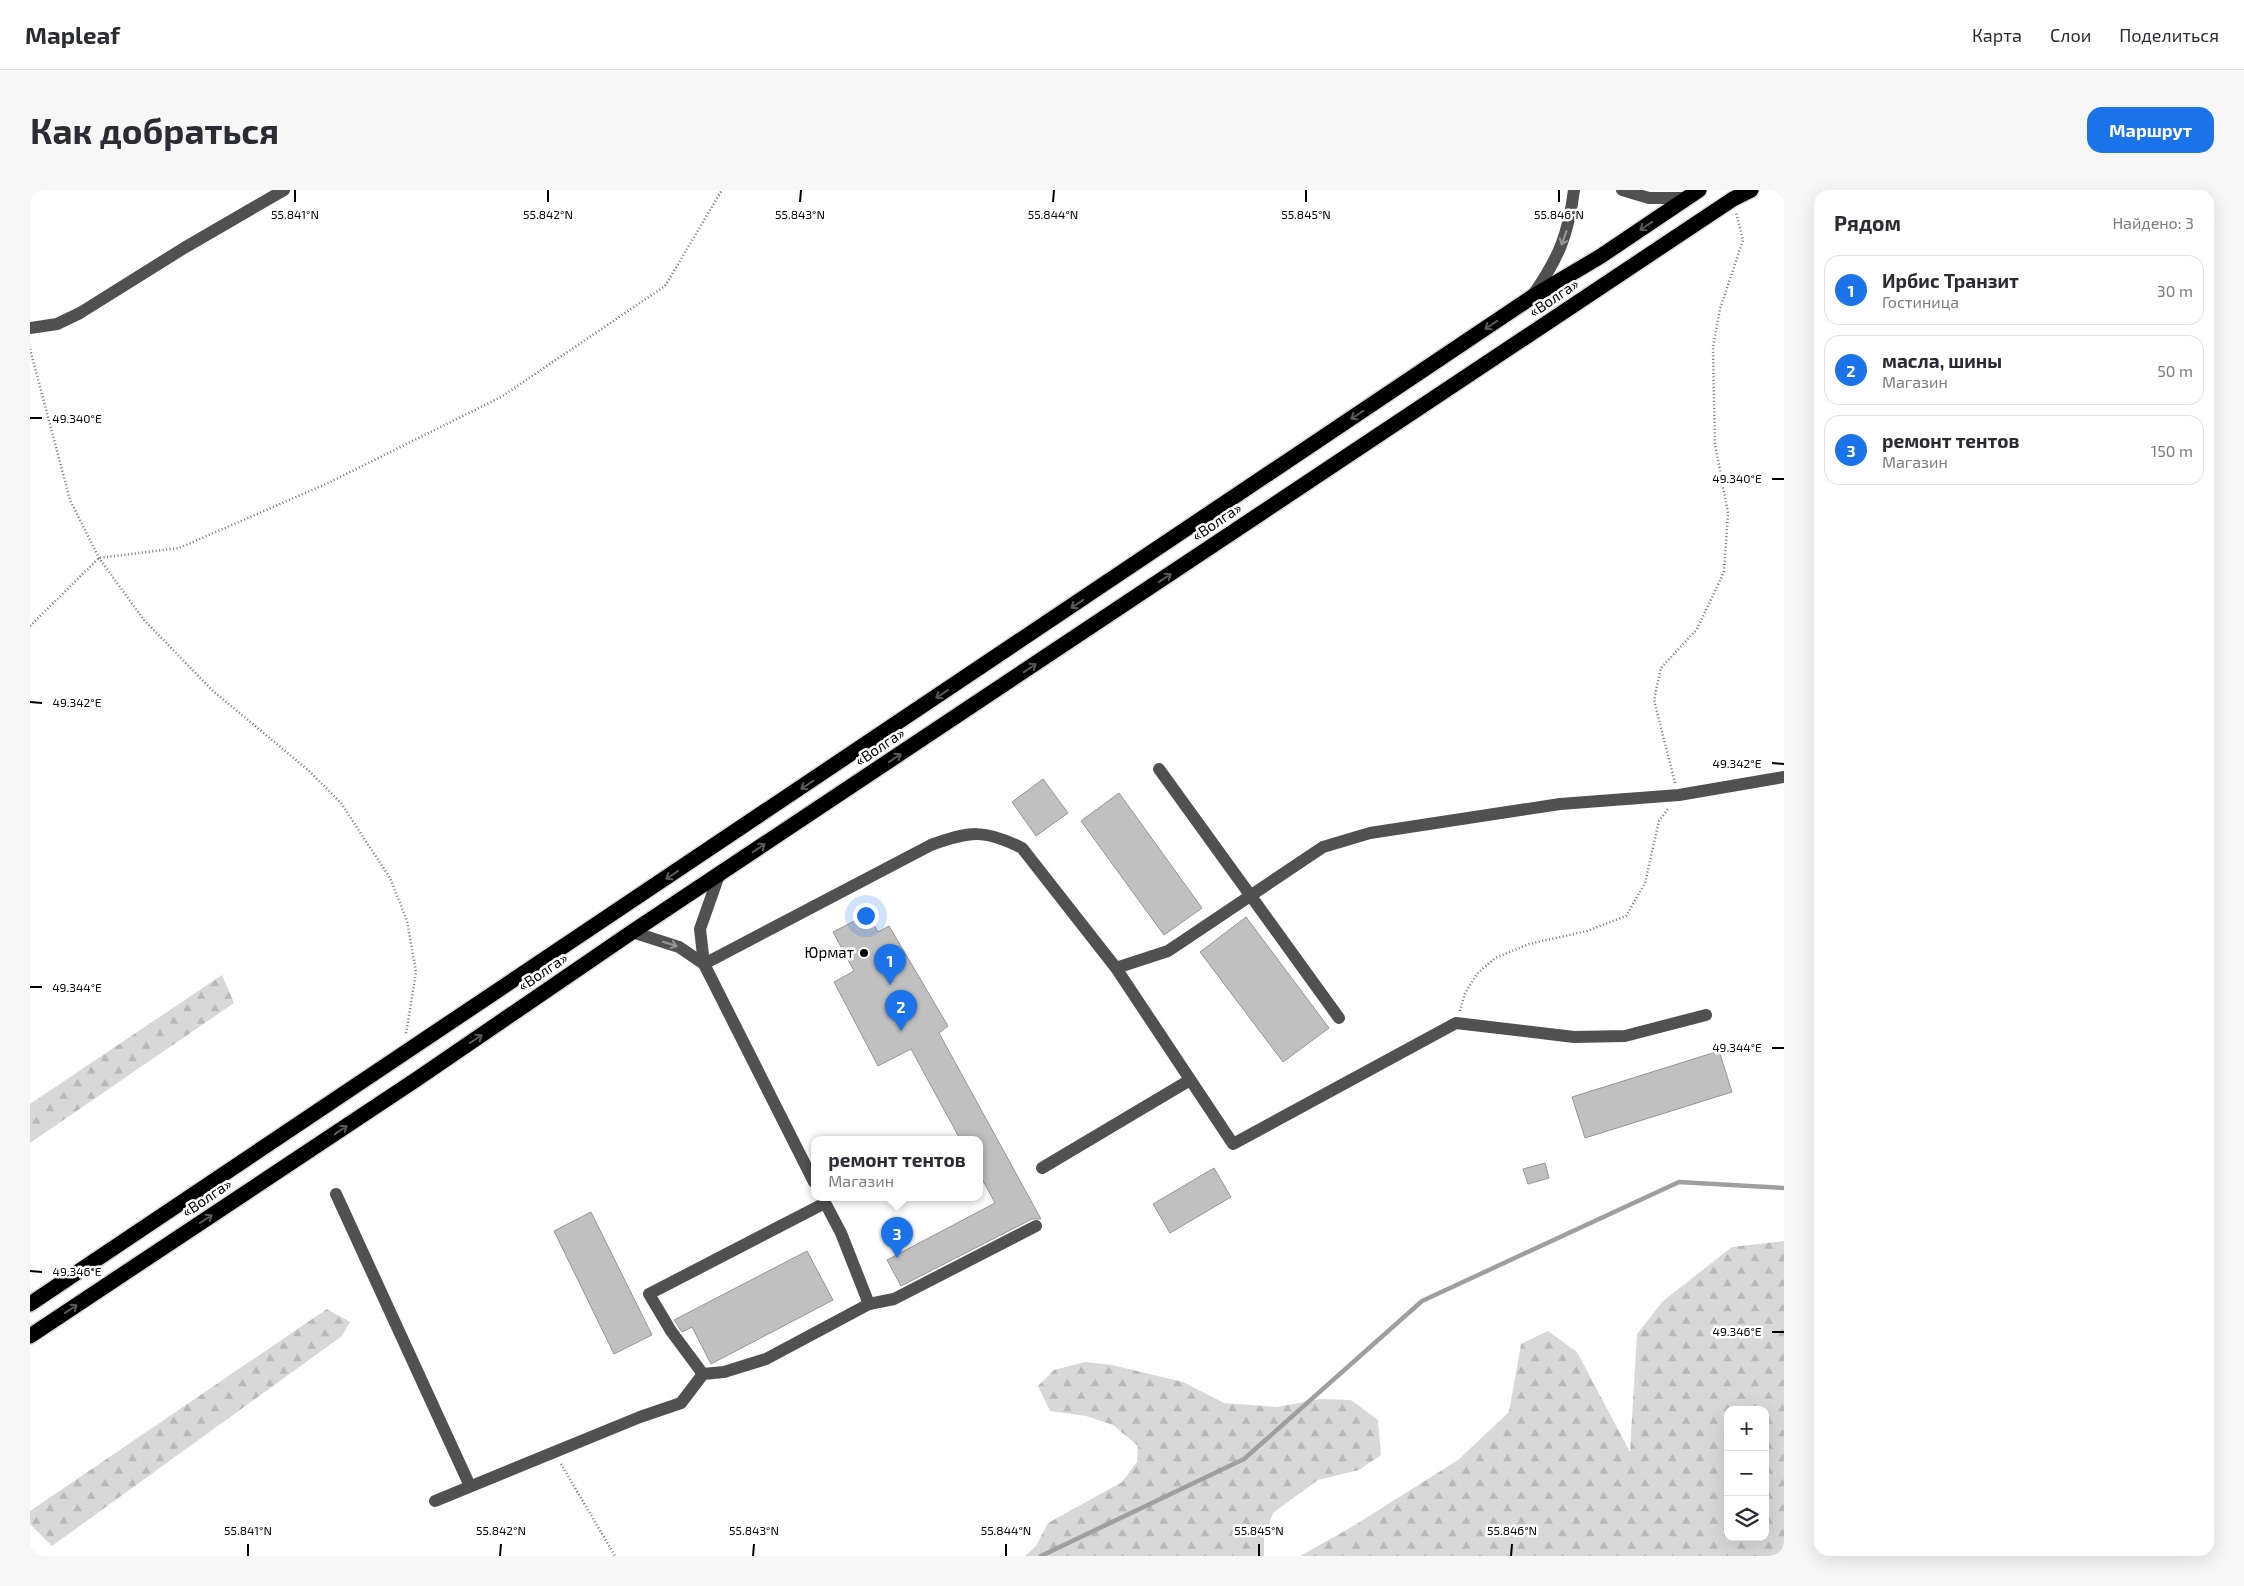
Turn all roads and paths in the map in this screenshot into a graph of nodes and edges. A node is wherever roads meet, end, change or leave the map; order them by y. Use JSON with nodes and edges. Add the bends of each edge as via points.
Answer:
{"nodes":[{"id":1,"x":284,"y":190,"type":"edge"},
{"id":2,"x":722,"y":190,"type":"edge"},
{"id":3,"x":1574,"y":190,"type":"edge"},
{"id":4,"x":1622,"y":190,"type":"edge"},
{"id":5,"x":1700,"y":190,"type":"edge"},
{"id":6,"x":1751,"y":190,"type":"edge"},
{"id":7,"x":1686,"y":198,"type":"junction"},
{"id":8,"x":1733,"y":199,"type":"junction"},
{"id":9,"x":1532,"y":297,"type":"junction"},
{"id":10,"x":30,"y":328,"type":"edge"},
{"id":11,"x":30,"y":349,"type":"edge"},
{"id":12,"x":31,"y":360,"type":"edge"},
{"id":13,"x":99,"y":558,"type":"junction"},
{"id":14,"x":30,"y":626,"type":"edge"},
{"id":15,"x":1159,"y":770,"type":"dead end"},
{"id":16,"x":1784,"y":777,"type":"edge"},
{"id":17,"x":1679,"y":796,"type":"junction"},
{"id":18,"x":719,"y":875,"type":"junction"},
{"id":19,"x":1252,"y":896,"type":"junction"},
{"id":20,"x":632,"y":932,"type":"junction"},
{"id":21,"x":704,"y":964,"type":"junction"},
{"id":22,"x":1116,"y":968,"type":"junction"},
{"id":23,"x":1706,"y":1015,"type":"dead end"},
{"id":24,"x":1339,"y":1018,"type":"dead end"},
{"id":25,"x":1456,"y":1023,"type":"junction"},
{"id":26,"x":402,"y":1055,"type":"junction"},
{"id":27,"x":1190,"y":1080,"type":"junction"},
{"id":28,"x":1042,"y":1168,"type":"dead end"},
{"id":29,"x":811,"y":1176,"type":"edge"},
{"id":30,"x":336,"y":1194,"type":"dead end"},
{"id":31,"x":822,"y":1201,"type":"edge"},
{"id":32,"x":824,"y":1201,"type":"edge"},
{"id":33,"x":1036,"y":1226,"type":"dead end"},
{"id":34,"x":30,"y":1304,"type":"edge"},
{"id":35,"x":869,"y":1304,"type":"junction"},
{"id":36,"x":30,"y":1336,"type":"edge"},
{"id":37,"x":703,"y":1374,"type":"junction"},
{"id":38,"x":554,"y":1452,"type":"junction"},
{"id":39,"x":470,"y":1486,"type":"junction"},
{"id":40,"x":435,"y":1501,"type":"dead end"},
{"id":41,"x":615,"y":1556,"type":"edge"}],
"edges":[{"from":1,"to":10,"type":"street","via":[[80,313],[57,324]]},
{"from":2,"to":13,"type":"path","via":[[665,286],[502,397],[326,484],[179,548]]},
{"from":3,"to":9,"type":"street","one_way":true,"via":[[1570,222],[1555,263]]},
{"from":4,"to":7,"type":"street","via":[[1648,198]]},
{"from":5,"to":7,"type":"highway","name":"«Волга»"},
{"from":6,"to":8,"type":"highway","name":"«Волга»"},
{"from":7,"to":9,"type":"highway","name":"«Волга»","one_way":true,"via":[[1601,256]]},
{"from":8,"to":17,"type":"path","via":[[1743,240],[1720,309],[1713,348],[1715,444],[1728,513],[1724,572],[1697,629],[1662,668],[1654,700]]},
{"from":18,"to":8,"type":"highway","name":"«Волга»","one_way":true},
{"from":9,"to":26,"type":"highway","name":"«Волга»","one_way":true},
{"from":11,"to":12,"type":"path"},
{"from":12,"to":13,"type":"path","via":[[70,500]]},
{"from":13,"to":14,"type":"path"},
{"from":13,"to":26,"type":"path","via":[[144,620],[214,691],[308,770],[341,803],[390,878],[407,921],[416,972]]},
{"from":15,"to":19,"type":"street"},
{"from":16,"to":17,"type":"street"},
{"from":17,"to":19,"type":"street","via":[[1560,804],[1370,834],[1323,847]]},
{"from":17,"to":25,"type":"path","via":[[1659,821],[1645,883],[1626,916],[1587,932],[1529,944],[1495,958],[1477,974],[1465,993]]},
{"from":18,"to":20,"type":"highway","name":"«Волга»"},
{"from":18,"to":21,"type":"street","via":[[700,929]]},
{"from":19,"to":22,"type":"street","via":[[1168,951]]},
{"from":19,"to":24,"type":"street"},
{"from":20,"to":21,"type":"street","one_way":true,"via":[[679,947]]},
{"from":36,"to":20,"type":"highway","name":"«Волга»","one_way":true},
{"from":21,"to":22,"type":"street","via":[[931,845],[962,834],[984,834],[1022,848]]},
{"from":21,"to":29,"type":"street"},
{"from":22,"to":27,"type":"street"},
{"from":23,"to":25,"type":"street","via":[[1625,1036],[1574,1037]]},
{"from":25,"to":27,"type":"street","via":[[1233,1144]]},
{"from":26,"to":34,"type":"highway","name":"«Волга»"},
{"from":27,"to":28,"type":"street"},
{"from":30,"to":39,"type":"street"},
{"from":31,"to":37,"type":"street","via":[[649,1294]]},
{"from":32,"to":35,"type":"street"},
{"from":33,"to":35,"type":"street","via":[[894,1299]]},
{"from":35,"to":37,"type":"street","via":[[766,1359],[724,1372]]},
{"from":37,"to":38,"type":"street","via":[[681,1404]]},
{"from":38,"to":39,"type":"street"},
{"from":38,"to":41,"type":"path"},
{"from":39,"to":40,"type":"street"}]}
